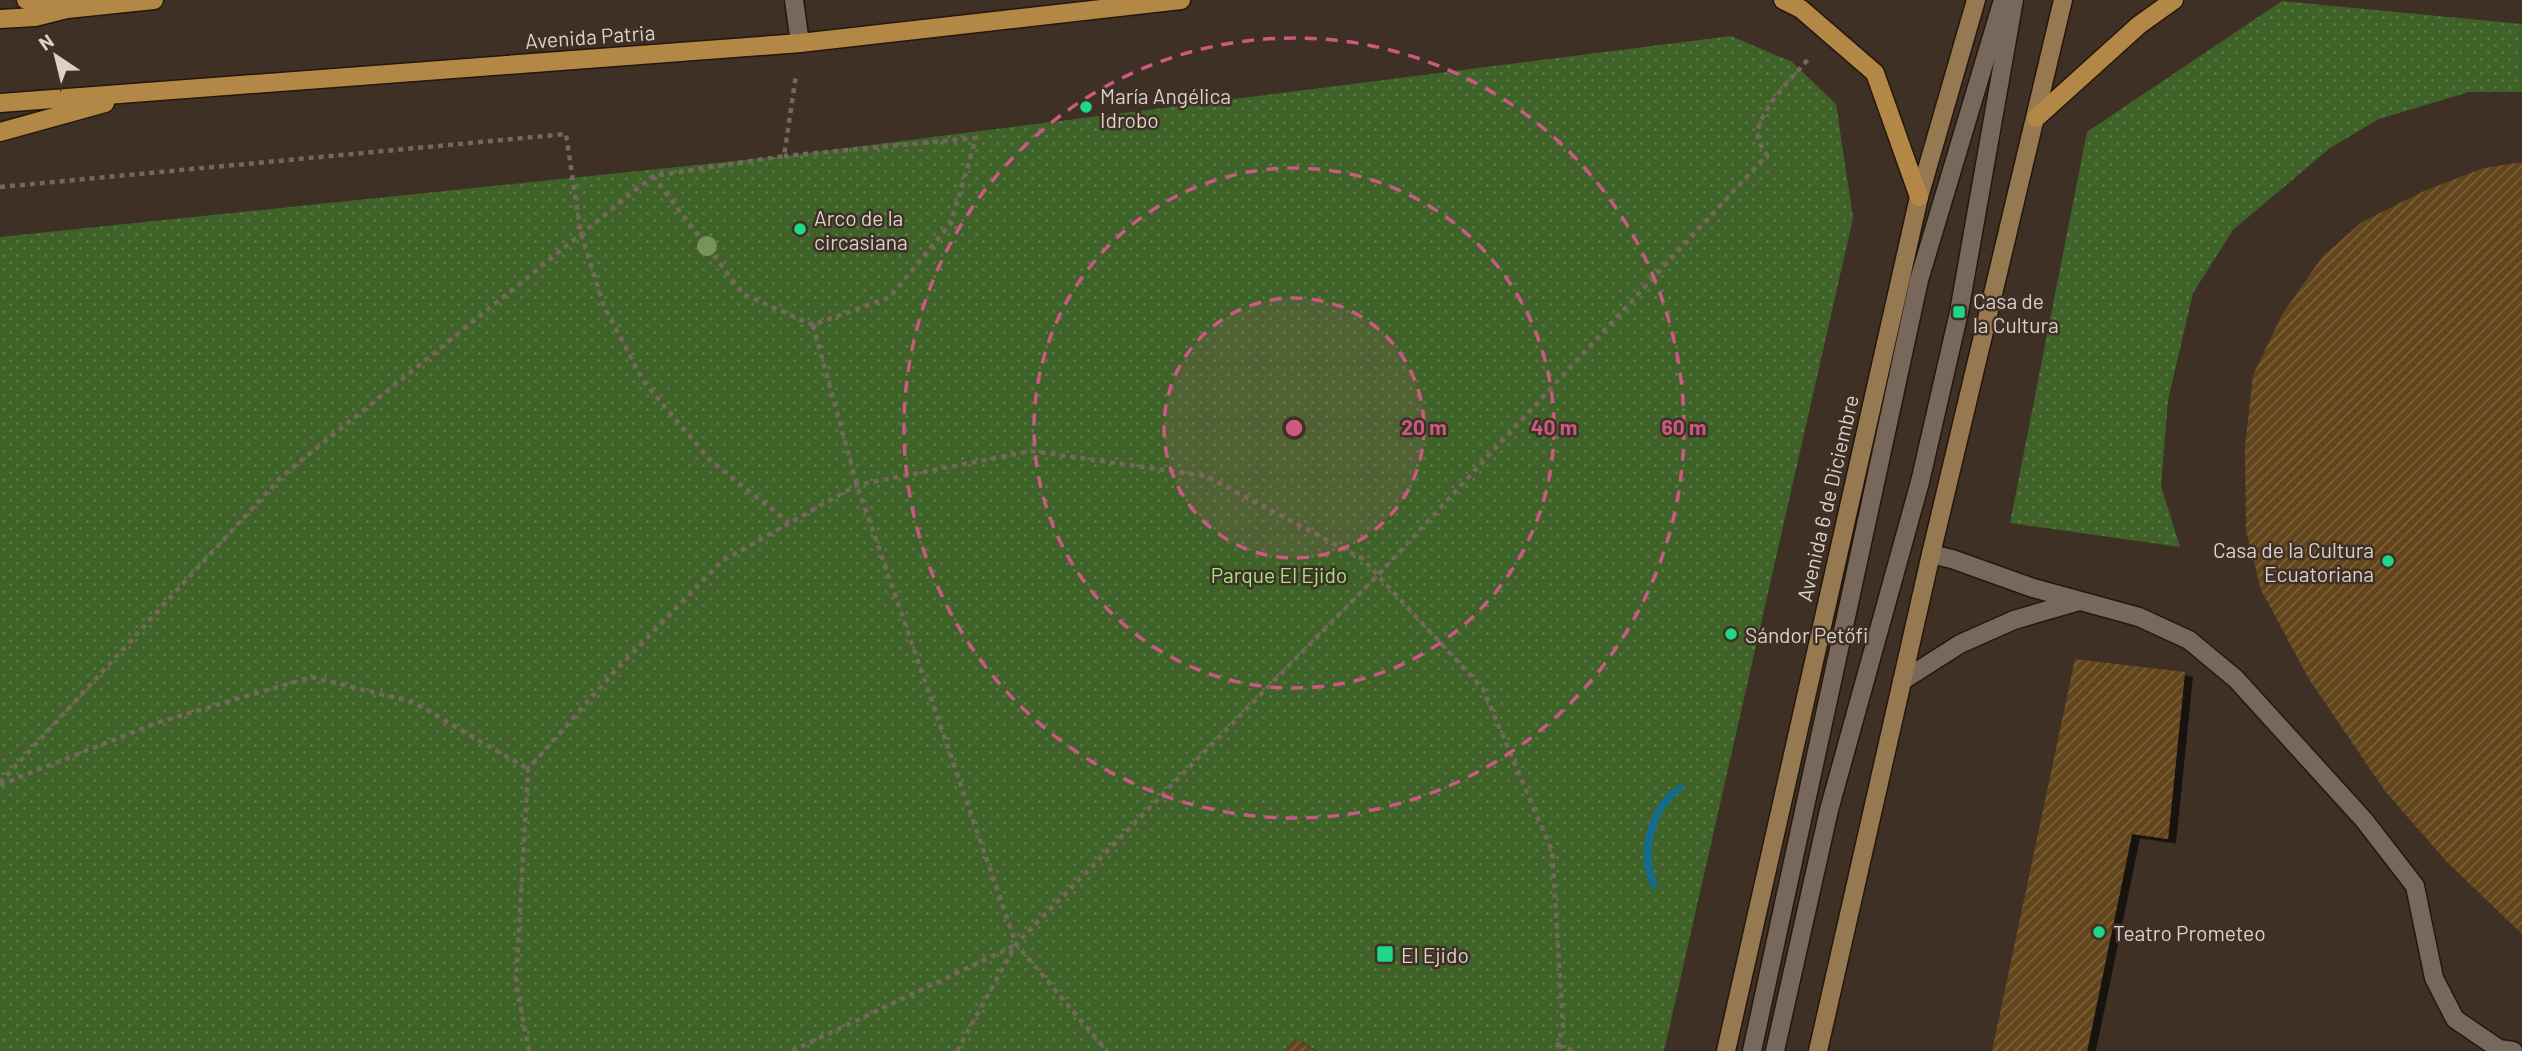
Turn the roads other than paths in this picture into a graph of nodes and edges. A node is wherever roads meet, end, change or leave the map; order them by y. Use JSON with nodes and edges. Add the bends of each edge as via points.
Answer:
{"nodes":[{"id":1,"x":26,"y":0,"type":"edge"},
{"id":2,"x":154,"y":0,"type":"edge"},
{"id":3,"x":794,"y":0,"type":"edge"},
{"id":4,"x":1181,"y":0,"type":"edge"},
{"id":5,"x":1783,"y":0,"type":"edge"},
{"id":6,"x":1976,"y":0,"type":"edge"},
{"id":7,"x":2003,"y":0,"type":"edge"},
{"id":8,"x":2014,"y":0,"type":"edge"},
{"id":9,"x":2063,"y":0,"type":"edge"},
{"id":10,"x":2174,"y":0,"type":"edge"},
{"id":11,"x":67,"y":9,"type":"junction"},
{"id":12,"x":35,"y":17,"type":"junction"},
{"id":13,"x":0,"y":19,"type":"edge"},
{"id":14,"x":0,"y":33,"type":"edge"},
{"id":15,"x":800,"y":43,"type":"junction"},
{"id":16,"x":142,"y":92,"type":"junction"},
{"id":17,"x":0,"y":103,"type":"edge"},
{"id":18,"x":2036,"y":118,"type":"junction"},
{"id":19,"x":0,"y":132,"type":"edge"},
{"id":20,"x":1919,"y":197,"type":"junction"},
{"id":21,"x":1931,"y":554,"type":"junction"},
{"id":22,"x":2080,"y":600,"type":"junction"},
{"id":23,"x":1902,"y":681,"type":"junction"},
{"id":24,"x":1726,"y":1051,"type":"edge"},
{"id":25,"x":1752,"y":1051,"type":"edge"},
{"id":26,"x":1775,"y":1051,"type":"edge"},
{"id":27,"x":1818,"y":1051,"type":"edge"},
{"id":28,"x":2513,"y":1051,"type":"edge"}],
"edges":[{"from":1,"to":11,"type":"main road"},
{"from":2,"to":11,"type":"main road"},
{"from":3,"to":15,"type":"street"},
{"from":4,"to":15,"type":"main road","name":"Avenida Patria"},
{"from":5,"to":20,"type":"main road","via":[[1801,9],[1874,73]]},
{"from":6,"to":20,"type":"main road","name":"Avenida 6 de Diciembre"},
{"from":7,"to":25,"type":"street","via":[[1919,280]]},
{"from":8,"to":26,"type":"street","via":[[1959,312],[1920,482],[1829,810]]},
{"from":9,"to":18,"type":"main road"},
{"from":10,"to":18,"type":"main road","via":[[2138,25]]},
{"from":11,"to":12,"type":"main road"},
{"from":12,"to":13,"type":"main road"},
{"from":12,"to":14,"type":"main road"},
{"from":15,"to":16,"type":"main road","name":"Avenida Patria"},
{"from":16,"to":17,"type":"main road","name":"Avenida Patria"},
{"from":16,"to":19,"type":"main road"},
{"from":18,"to":21,"type":"main road"},
{"from":20,"to":24,"type":"main road","name":"Avenida 6 de Diciembre"},
{"from":21,"to":22,"type":"street"},
{"from":21,"to":23,"type":"main road"},
{"from":22,"to":23,"type":"street","via":[[2014,620],[1961,644]]},
{"from":22,"to":28,"type":"street","via":[[2139,617],[2189,640],[2236,678],[2364,820],[2415,887],[2434,978],[2455,1019],[2499,1049]]},
{"from":23,"to":27,"type":"main road"}]}
